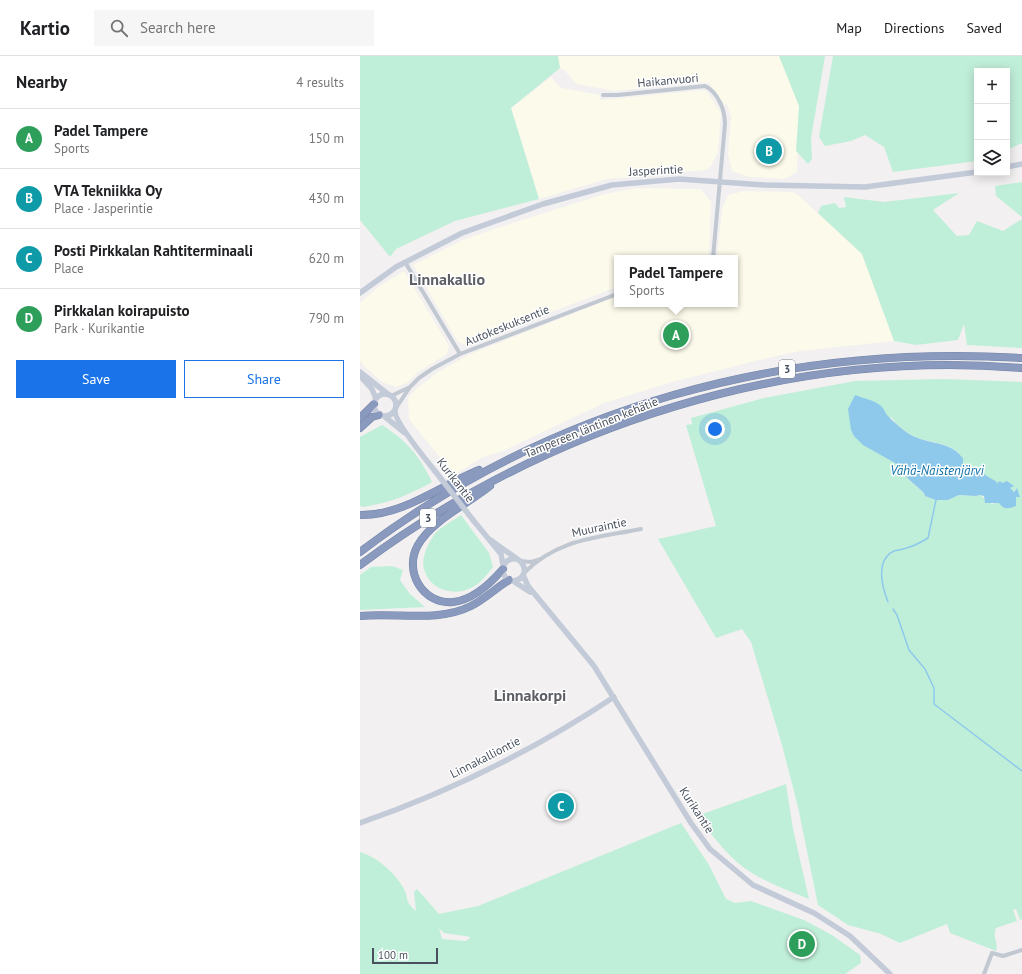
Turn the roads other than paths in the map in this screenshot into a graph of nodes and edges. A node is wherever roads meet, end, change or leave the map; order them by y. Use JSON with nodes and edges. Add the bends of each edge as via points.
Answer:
{"nodes":[{"id":1,"x":603,"y":95,"type":"dead end"},
{"id":2,"x":1022,"y":164,"type":"edge"},
{"id":3,"x":1010,"y":166,"type":"edge"},
{"id":4,"x":974,"y":172,"type":"edge"},
{"id":5,"x":719,"y":181,"type":"junction"},
{"id":6,"x":713,"y":255,"type":"edge"},
{"id":7,"x":405,"y":262,"type":"junction"},
{"id":8,"x":360,"y":293,"type":"edge"},
{"id":9,"x":614,"y":295,"type":"edge"},
{"id":10,"x":460,"y":354,"type":"junction"},
{"id":11,"x":1022,"y":358,"type":"edge"},
{"id":12,"x":1022,"y":368,"type":"edge"},
{"id":13,"x":360,"y":372,"type":"edge"},
{"id":14,"x":360,"y":376,"type":"edge"},
{"id":15,"x":410,"y":387,"type":"junction"},
{"id":16,"x":390,"y":395,"type":"junction"},
{"id":17,"x":375,"y":401,"type":"junction"},
{"id":18,"x":395,"y":410,"type":"junction"},
{"id":19,"x":381,"y":416,"type":"junction"},
{"id":20,"x":360,"y":418,"type":"edge"},
{"id":21,"x":360,"y":428,"type":"edge"},
{"id":22,"x":407,"y":434,"type":"junction"},
{"id":23,"x":500,"y":463,"type":"junction"},
{"id":24,"x":501,"y":477,"type":"junction"},
{"id":25,"x":360,"y":515,"type":"edge"},
{"id":26,"x":641,"y":528,"type":"dead end"},
{"id":27,"x":489,"y":539,"type":"junction"},
{"id":28,"x":360,"y":552,"type":"edge"},
{"id":29,"x":541,"y":558,"type":"junction"},
{"id":30,"x":519,"y":560,"type":"junction"},
{"id":31,"x":360,"y":565,"type":"edge"},
{"id":32,"x":503,"y":568,"type":"junction"},
{"id":33,"x":524,"y":575,"type":"junction"},
{"id":34,"x":511,"y":580,"type":"junction"},
{"id":35,"x":540,"y":600,"type":"junction"},
{"id":36,"x":360,"y":616,"type":"edge"},
{"id":37,"x":614,"y":696,"type":"junction"},
{"id":38,"x":360,"y":823,"type":"edge"},
{"id":39,"x":1022,"y":950,"type":"edge"},
{"id":40,"x":890,"y":974,"type":"edge"},
{"id":41,"x":984,"y":974,"type":"edge"}],
"edges":[{"from":1,"to":5,"type":"street","name":"Haikanvuori","via":[[694,86],[709,88],[720,102],[724,113],[725,131]]},
{"from":2,"to":3,"type":"main road"},
{"from":4,"to":5,"type":"main road","name":"Jasperintie","via":[[865,187]]},
{"from":5,"to":6,"type":"street"},
{"from":5,"to":7,"type":"main road","name":"Jasperintie","via":[[679,179],[612,185],[589,190],[462,233]]},
{"from":7,"to":8,"type":"main road","name":"Jasperintie"},
{"from":7,"to":10,"type":"street"},
{"from":9,"to":10,"type":"street","name":"Autokeskuksentie"},
{"from":10,"to":15,"type":"street","name":"Autokeskuksentie","via":[[432,369]]},
{"from":11,"to":23,"type":"highway","name":"Tampereen läntinen kehätie","number":"3","via":[[976,355],[908,356],[843,361],[756,374],[708,384],[634,407]]},
{"from":12,"to":24,"type":"highway","name":"Tampereen läntinen kehätie","number":"3","via":[[888,368],[759,385],[638,418],[565,447]]},
{"from":13,"to":16,"type":"main road"},
{"from":14,"to":17,"type":"main road","via":[[372,389]]},
{"from":15,"to":16,"type":"street","name":"Autokeskuksentie"},
{"from":15,"to":18,"type":"street","name":"Autokeskuksentie"},
{"from":16,"to":17,"type":"main road","via":[[382,395]]},
{"from":16,"to":18,"type":"main road","via":[[395,401]]},
{"from":17,"to":19,"type":"main road","via":[[375,410]]},
{"from":17,"to":20,"type":"highway"},
{"from":18,"to":19,"type":"main road","via":[[390,415]]},
{"from":18,"to":22,"type":"main road","name":"Kurikantie","via":[[396,418]]},
{"from":19,"to":21,"type":"highway","via":[[372,417]]},
{"from":19,"to":22,"type":"main road","name":"Kurikantie"},
{"from":22,"to":27,"type":"main road","name":"Kurikantie","bridge":true},
{"from":23,"to":25,"type":"highway","via":[[476,471],[403,505],[378,513]]},
{"from":23,"to":28,"type":"highway","name":"Tampereen läntinen kehätie","number":"3","via":[[408,517]]},
{"from":24,"to":31,"type":"highway","name":"Tampereen läntinen kehätie","number":"3","via":[[443,509]]},
{"from":24,"to":32,"type":"highway","via":[[427,534],[415,550],[413,570],[416,581],[426,594],[441,601],[452,602],[478,592]]},
{"from":26,"to":29,"type":"street","name":"Muuraintie","via":[[576,540]]},
{"from":27,"to":30,"type":"main road","name":"Kurikantie"},
{"from":27,"to":32,"type":"main road","name":"Kurikantie","via":[[503,558]]},
{"from":29,"to":30,"type":"street","name":"Muuraintie","via":[[531,562]]},
{"from":29,"to":33,"type":"street","name":"Muuraintie"},
{"from":30,"to":32,"type":"main road","via":[[510,559]]},
{"from":30,"to":33,"type":"main road","via":[[524,567]]},
{"from":32,"to":34,"type":"main road","via":[[504,575]]},
{"from":33,"to":34,"type":"main road","via":[[518,580]]},
{"from":33,"to":35,"type":"main road","name":"Kurikantie","via":[[525,582]]},
{"from":34,"to":35,"type":"main road","name":"Kurikantie"},
{"from":34,"to":36,"type":"highway","via":[[474,604],[454,612],[432,615]]},
{"from":35,"to":37,"type":"main road","name":"Kurikantie","via":[[584,652]]},
{"from":37,"to":38,"type":"main road","name":"Linnakalliontie","via":[[568,725],[479,773],[419,801]]},
{"from":37,"to":40,"type":"main road","name":"Kurikantie","via":[[691,823],[710,849],[753,885],[814,913],[850,936]]},
{"from":39,"to":41,"type":"street","via":[[1003,956],[992,953]]}]}
